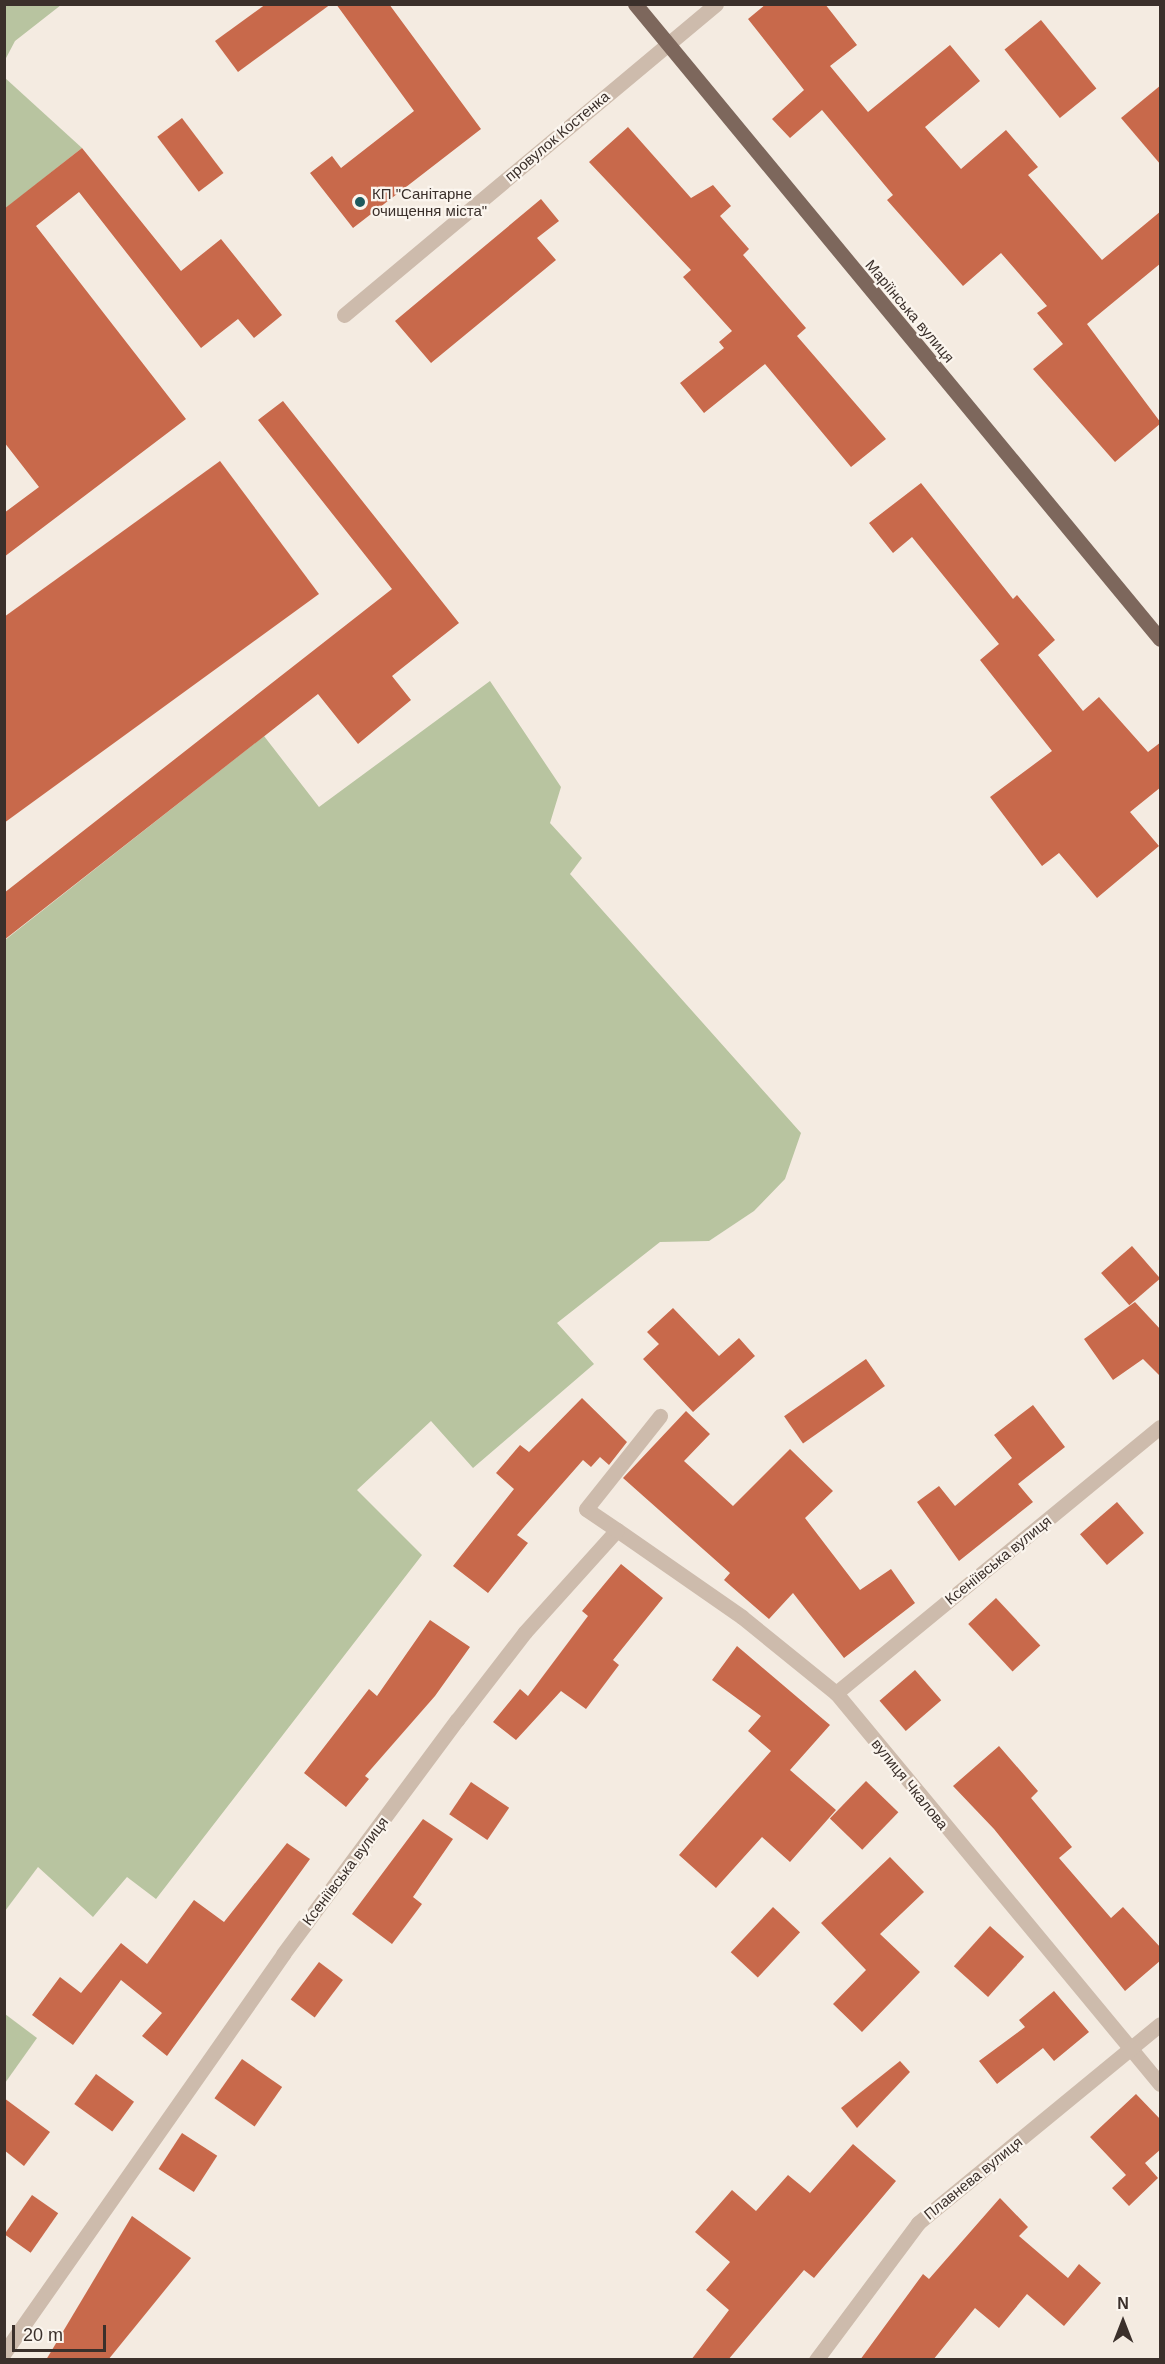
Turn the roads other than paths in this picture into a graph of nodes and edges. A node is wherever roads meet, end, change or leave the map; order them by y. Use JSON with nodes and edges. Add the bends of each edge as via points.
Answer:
{"nodes":[{"id":1,"x":635,"y":4,"type":"edge"},
{"id":2,"x":716,"y":4,"type":"edge"},
{"id":3,"x":666,"y":46,"type":"junction"},
{"id":4,"x":344,"y":315,"type":"dead end"},
{"id":5,"x":1161,"y":639,"type":"edge"},
{"id":6,"x":660,"y":1416,"type":"dead end"},
{"id":7,"x":1161,"y":1426,"type":"edge"},
{"id":8,"x":616,"y":1530,"type":"junction"},
{"id":9,"x":836,"y":1693,"type":"junction"},
{"id":10,"x":1161,"y":2024,"type":"edge"},
{"id":11,"x":1131,"y":2049,"type":"junction"},
{"id":12,"x":1161,"y":2084,"type":"edge"},
{"id":13,"x":4,"y":2354,"type":"edge"},
{"id":14,"x":816,"y":2360,"type":"edge"}],
"edges":[{"from":1,"to":3,"type":"main road","name":"Маріїнська вулиця"},
{"from":2,"to":3,"type":"street","name":"провулок Костенка"},
{"from":3,"to":4,"type":"street","name":"провулок Костенка"},
{"from":3,"to":5,"type":"main road","name":"Маріїнська вулиця"},
{"from":6,"to":8,"type":"street","via":[[586,1509]]},
{"from":7,"to":9,"type":"street","name":"Ксеніївська вулиця"},
{"from":8,"to":9,"type":"street","name":"вулиця Чкалова","via":[[742,1617]]},
{"from":8,"to":13,"type":"street","name":"Ксеніївська вулиця","via":[[525,1632],[276,1964]]},
{"from":9,"to":11,"type":"street","name":"вулиця Чкалова"},
{"from":10,"to":11,"type":"street","name":"Плавнева вулиця"},
{"from":11,"to":12,"type":"street","name":"вулиця Чкалова"},
{"from":11,"to":14,"type":"street","name":"Плавнева вулиця","via":[[918,2223]]}]}
